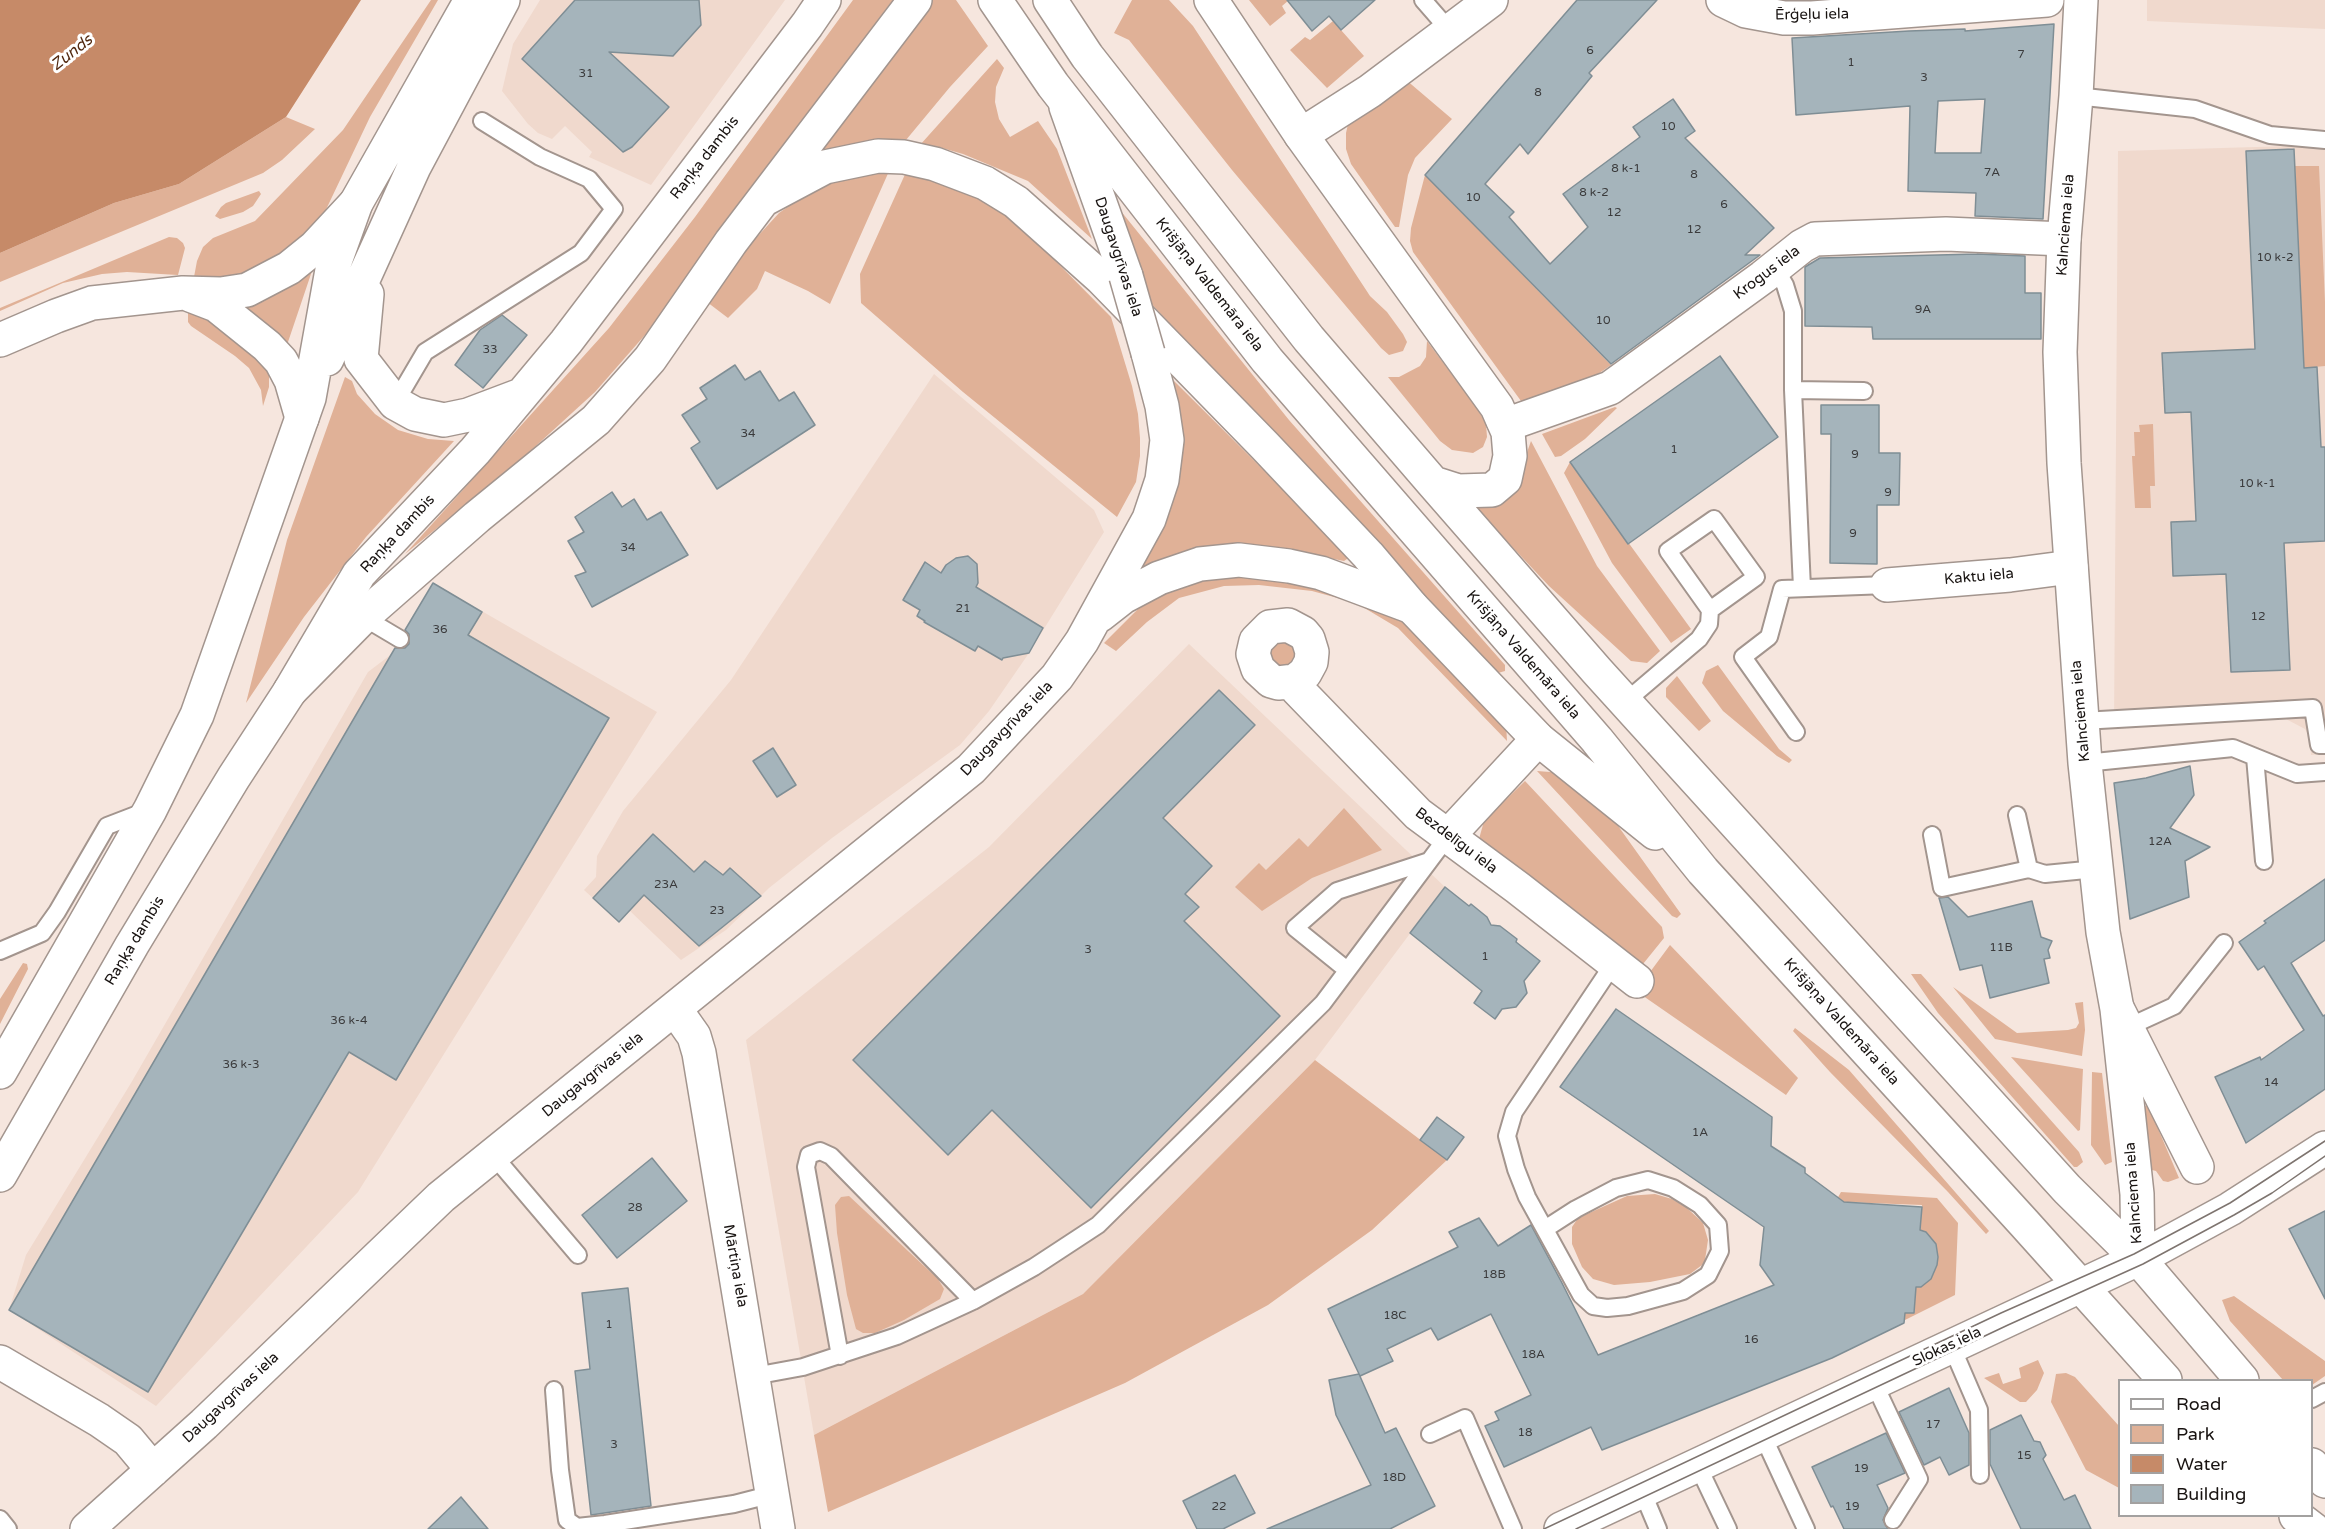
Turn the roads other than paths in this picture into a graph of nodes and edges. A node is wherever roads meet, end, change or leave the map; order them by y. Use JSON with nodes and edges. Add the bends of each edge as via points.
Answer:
{"nodes":[{"id":1,"x":471,"y":0,"type":"edge"},
{"id":2,"x":503,"y":0,"type":"edge"},
{"id":3,"x":824,"y":0,"type":"edge"},
{"id":4,"x":915,"y":0,"type":"edge"},
{"id":5,"x":996,"y":0,"type":"edge"},
{"id":6,"x":1050,"y":0,"type":"edge"},
{"id":7,"x":1211,"y":0,"type":"edge"},
{"id":8,"x":1422,"y":0,"type":"edge"},
{"id":9,"x":1491,"y":0,"type":"edge"},
{"id":10,"x":1723,"y":0,"type":"edge"},
{"id":11,"x":2047,"y":0,"type":"edge"},
{"id":12,"x":2081,"y":0,"type":"edge"},
{"id":13,"x":2005,"y":2,"type":"edge"},
{"id":14,"x":1450,"y":31,"type":"junction"},
{"id":15,"x":1058,"y":91,"type":"junction"},
{"id":16,"x":2076,"y":96,"type":"junction"},
{"id":17,"x":482,"y":121,"type":"dead end"},
{"id":18,"x":1301,"y":135,"type":"junction"},
{"id":19,"x":2325,"y":140,"type":"edge"},
{"id":20,"x":763,"y":200,"type":"junction"},
{"id":21,"x":356,"y":203,"type":"junction"},
{"id":22,"x":2064,"y":239,"type":"junction"},
{"id":23,"x":370,"y":268,"type":"junction"},
{"id":24,"x":1775,"y":268,"type":"junction"},
{"id":25,"x":183,"y":293,"type":"junction"},
{"id":26,"x":0,"y":340,"type":"edge"},
{"id":27,"x":1793,"y":390,"type":"junction"},
{"id":28,"x":1864,"y":391,"type":"dead end"},
{"id":29,"x":523,"y":394,"type":"junction"},
{"id":30,"x":395,"y":403,"type":"junction"},
{"id":31,"x":305,"y":408,"type":"junction"},
{"id":32,"x":1503,"y":420,"type":"junction"},
{"id":33,"x":1433,"y":483,"type":"junction"},
{"id":34,"x":2071,"y":567,"type":"junction"},
{"id":35,"x":1887,"y":585,"type":"joint"},
{"id":36,"x":1802,"y":588,"type":"junction"},
{"id":37,"x":1412,"y":607,"type":"junction"},
{"id":38,"x":1710,"y":610,"type":"junction"},
{"id":39,"x":363,"y":617,"type":"junction"},
{"id":40,"x":1094,"y":620,"type":"junction"},
{"id":41,"x":400,"y":639,"type":"dead end"},
{"id":42,"x":1295,"y":681,"type":"dead end"},
{"id":43,"x":290,"y":691,"type":"junction"},
{"id":44,"x":1625,"y":702,"type":"junction"},
{"id":45,"x":2082,"y":720,"type":"junction"},
{"id":46,"x":1796,"y":732,"type":"dead end"},
{"id":47,"x":1538,"y":739,"type":"junction"},
{"id":48,"x":2325,"y":745,"type":"edge"},
{"id":49,"x":2255,"y":757,"type":"junction"},
{"id":50,"x":2085,"y":763,"type":"junction"},
{"id":51,"x":2325,"y":772,"type":"edge"},
{"id":52,"x":150,"y":810,"type":"junction"},
{"id":53,"x":2017,"y":815,"type":"dead end"},
{"id":54,"x":1932,"y":835,"type":"dead end"},
{"id":55,"x":1438,"y":849,"type":"junction"},
{"id":56,"x":2264,"y":861,"type":"dead end"},
{"id":57,"x":2029,"y":869,"type":"junction"},
{"id":58,"x":2096,"y":870,"type":"junction"},
{"id":59,"x":1703,"y":871,"type":"junction"},
{"id":60,"x":2224,"y":944,"type":"dead end"},
{"id":61,"x":0,"y":951,"type":"edge"},
{"id":62,"x":1347,"y":970,"type":"junction"},
{"id":63,"x":1626,"y":972,"type":"joint"},
{"id":64,"x":675,"y":1010,"type":"junction"},
{"id":65,"x":2122,"y":1018,"type":"junction"},
{"id":66,"x":0,"y":1072,"type":"edge"},
{"id":67,"x":2325,"y":1148,"type":"edge"},
{"id":68,"x":494,"y":1155,"type":"junction"},
{"id":69,"x":2197,"y":1167,"type":"dead end"},
{"id":70,"x":0,"y":1175,"type":"edge"},
{"id":71,"x":1545,"y":1229,"type":"junction"},
{"id":72,"x":578,"y":1255,"type":"dead end"},
{"id":73,"x":2138,"y":1259,"type":"junction"},
{"id":74,"x":2080,"y":1286,"type":"junction"},
{"id":75,"x":973,"y":1300,"type":"junction"},
{"id":76,"x":1951,"y":1345,"type":"junction"},
{"id":77,"x":840,"y":1356,"type":"junction"},
{"id":78,"x":0,"y":1362,"type":"edge"},
{"id":79,"x":754,"y":1376,"type":"junction"},
{"id":80,"x":2163,"y":1379,"type":"edge"},
{"id":81,"x":2241,"y":1379,"type":"edge"},
{"id":82,"x":1873,"y":1381,"type":"junction"},
{"id":83,"x":554,"y":1390,"type":"dead end"},
{"id":84,"x":1430,"y":1434,"type":"dead end"},
{"id":85,"x":1762,"y":1434,"type":"junction"},
{"id":86,"x":1697,"y":1464,"type":"junction"},
{"id":87,"x":2313,"y":1466,"type":"edge"},
{"id":88,"x":153,"y":1470,"type":"junction"},
{"id":89,"x":1980,"y":1475,"type":"dead end"},
{"id":90,"x":2325,"y":1481,"type":"edge"},
{"id":91,"x":1642,"y":1491,"type":"junction"},
{"id":92,"x":773,"y":1494,"type":"junction"},
{"id":93,"x":2298,"y":1517,"type":"edge"},
{"id":94,"x":0,"y":1519,"type":"edge"},
{"id":95,"x":1893,"y":1520,"type":"dead end"},
{"id":96,"x":8,"y":1529,"type":"edge"},
{"id":97,"x":87,"y":1529,"type":"edge"},
{"id":98,"x":778,"y":1529,"type":"edge"},
{"id":99,"x":1513,"y":1529,"type":"edge"},
{"id":100,"x":1561,"y":1529,"type":"edge"},
{"id":101,"x":1658,"y":1529,"type":"edge"},
{"id":102,"x":1728,"y":1529,"type":"edge"},
{"id":103,"x":1806,"y":1529,"type":"edge"},
{"id":104,"x":2313,"y":1529,"type":"edge"}],
"edges":[{"from":1,"to":21,"type":"main road"},
{"from":2,"to":23,"type":"main road","via":[[423,148]]},
{"from":3,"to":29,"type":"main road","name":"Raņķa dambis"},
{"from":4,"to":20,"type":"main road"},
{"from":5,"to":15,"type":"main road","name":"Krišjāņa Valdemāra iela"},
{"from":6,"to":33,"type":"main road","via":[[1087,56],[1309,339]]},
{"from":7,"to":18,"type":"main road"},
{"from":8,"to":14,"type":"lane"},
{"from":9,"to":14,"type":"main road"},
{"from":10,"to":13,"type":"main road","name":"Ērģeļu iela","via":[[1746,11],[1784,18]]},
{"from":11,"to":13,"type":"main road","name":"Ērģeļu iela"},
{"from":12,"to":16,"type":"main road","name":"Kalnciema iela"},
{"from":14,"to":18,"type":"main road"},
{"from":15,"to":40,"type":"main road","name":"Daugavgrīvas iela","bridge":true,"via":[[1126,276],[1162,406],[1167,440],[1162,480],[1149,519]]},
{"from":15,"to":59,"type":"main road","name":"Krišjāņa Valdemāra iela","via":[[1267,360],[1598,740]]},
{"from":16,"to":19,"type":"lane","via":[[2194,109],[2270,135]]},
{"from":16,"to":22,"type":"main road","name":"Kalnciema iela"},
{"from":17,"to":30,"type":"lane","via":[[540,157],[590,179],[614,209],[581,253],[425,352]]},
{"from":18,"to":32,"type":"main road"},
{"from":20,"to":37,"type":"main road","via":[[825,167],[878,156],[935,164],[986,183],[1016,202],[1101,278],[1273,454]]},
{"from":20,"to":39,"type":"main road","via":[[650,359],[597,420],[477,517]]},
{"from":21,"to":25,"type":"main road","via":[[315,247],[269,280],[247,290],[221,294]]},
{"from":21,"to":31,"type":"main road","via":[[332,270]]},
{"from":22,"to":24,"type":"main road","name":"Krogus iela","via":[[1946,234],[1828,237],[1802,246]]},
{"from":22,"to":34,"type":"main road","name":"Kalnciema iela","via":[[2060,352]]},
{"from":23,"to":30,"type":"main road","via":[[361,359]]},
{"from":23,"to":31,"type":"main road"},
{"from":24,"to":27,"type":"lane","via":[[1793,311]]},
{"from":24,"to":32,"type":"main road","name":"Krogus iela","via":[[1610,388],[1514,422]]},
{"from":25,"to":26,"type":"main road","via":[[92,303]]},
{"from":25,"to":31,"type":"main road","via":[[216,305],[267,346],[281,361]]},
{"from":27,"to":28,"type":"lane"},
{"from":27,"to":36,"type":"lane"},
{"from":29,"to":30,"type":"main road","via":[[444,420],[415,414]]},
{"from":29,"to":43,"type":"main road","name":"Raņķa dambis","via":[[359,574]]},
{"from":31,"to":52,"type":"main road","via":[[197,715]]},
{"from":32,"to":33,"type":"main road","via":[[1510,456],[1505,479],[1492,490],[1458,491]]},
{"from":33,"to":44,"type":"main road"},
{"from":34,"to":35,"type":"main road","name":"Kaktu iela"},
{"from":34,"to":45,"type":"main road","name":"Kalnciema iela"},
{"from":35,"to":36,"type":"lane"},
{"from":36,"to":46,"type":"lane","via":[[1782,589],[1769,637],[1743,657]]},
{"from":37,"to":40,"type":"main road","name":"Daugavgrīvas iela","via":[[1321,573],[1239,560],[1200,564],[1159,578],[1123,597]]},
{"from":37,"to":47,"type":"main road"},
{"from":38,"to":38,"type":"lane","via":[[1756,577],[1714,519],[1668,551]]},
{"from":38,"to":44,"type":"lane","via":[[1709,624],[1700,639]]},
{"from":39,"to":41,"type":"lane"},
{"from":39,"to":43,"type":"main road"},
{"from":40,"to":64,"type":"main road","name":"Daugavgrīvas iela","via":[[1057,677],[971,769]]},
{"from":42,"to":55,"type":"main road","name":"Bezdelīgu iela","via":[[1297,689],[1418,814]]},
{"from":43,"to":70,"type":"main road","name":"Raņķa dambis","via":[[172,879]]},
{"from":44,"to":73,"type":"main road","via":[[2067,1189]]},
{"from":45,"to":48,"type":"lane","via":[[2313,708],[2319,745]]},
{"from":45,"to":50,"type":"main road","name":"Kalnciema iela"},
{"from":47,"to":55,"type":"main road"},
{"from":47,"to":59,"type":"main road"},
{"from":49,"to":50,"type":"lane","via":[[2233,747]]},
{"from":49,"to":51,"type":"lane","via":[[2297,774]]},
{"from":49,"to":56,"type":"lane"},
{"from":50,"to":58,"type":"main road","name":"Kalnciema iela"},
{"from":52,"to":61,"type":"lane","via":[[106,826],[42,933]]},
{"from":52,"to":66,"type":"main road"},
{"from":53,"to":57,"type":"lane"},
{"from":54,"to":57,"type":"lane","via":[[1942,888]]},
{"from":55,"to":62,"type":"lane"},
{"from":55,"to":62,"type":"lane","via":[[1337,891],[1295,928]]},
{"from":55,"to":63,"type":"main road","name":"Bezdelīgu iela"},
{"from":57,"to":58,"type":"lane","via":[[2045,874]]},
{"from":58,"to":65,"type":"main road","name":"Kalnciema iela","via":[[2103,932]]},
{"from":59,"to":74,"type":"main road","name":"Krišjāņa Valdemāra iela"},
{"from":60,"to":65,"type":"lane","via":[[2174,1006]]},
{"from":62,"to":75,"type":"lane","via":[[1323,1003],[1098,1225],[1034,1267]]},
{"from":63,"to":71,"type":"lane","via":[[1514,1113],[1507,1136],[1519,1178]]},
{"from":64,"to":68,"type":"main road","name":"Daugavgrīvas iela"},
{"from":64,"to":79,"type":"main road","name":"Mārtiņa iela","via":[[694,1036],[699,1053]]},
{"from":65,"to":69,"type":"main road"},
{"from":65,"to":73,"type":"main road","name":"Kalnciema iela","via":[[2137,1194]]},
{"from":67,"to":73,"type":"main road","name":"Slokas iela","via":[[2230,1209]]},
{"from":68,"to":72,"type":"lane"},
{"from":68,"to":88,"type":"main road","name":"Daugavgrīvas iela","via":[[441,1197]]},
{"from":71,"to":71,"type":"lane","via":[[1581,1295],[1593,1306],[1607,1308],[1683,1291],[1708,1275],[1720,1251],[1718,1225],[1700,1205],[1673,1188],[1648,1180],[1616,1188]]},
{"from":73,"to":74,"type":"main road","name":"Slokas iela"},
{"from":73,"to":81,"type":"main road","name":"Kalnciema iela"},
{"from":74,"to":76,"type":"main road","name":"Slokas iela"},
{"from":74,"to":80,"type":"main road"},
{"from":75,"to":77,"type":"lane","via":[[897,1336]]},
{"from":75,"to":77,"type":"lane","via":[[831,1156],[820,1151],[809,1155],[806,1167]]},
{"from":76,"to":82,"type":"main road","name":"Slokas iela"},
{"from":76,"to":89,"type":"lane","via":[[1979,1410]]},
{"from":77,"to":79,"type":"lane"},
{"from":78,"to":88,"type":"main road","via":[[128,1440]]},
{"from":79,"to":92,"type":"main road","name":"Mārtiņa iela"},
{"from":82,"to":85,"type":"main road","name":"Slokas iela"},
{"from":82,"to":95,"type":"lane","via":[[1919,1479]]},
{"from":83,"to":92,"type":"lane","via":[[567,1520],[578,1527],[734,1504]]},
{"from":84,"to":99,"type":"lane","via":[[1465,1418]]},
{"from":85,"to":86,"type":"main road","name":"Slokas iela"},
{"from":85,"to":103,"type":"lane"},
{"from":86,"to":91,"type":"main road","name":"Slokas iela"},
{"from":86,"to":102,"type":"lane"},
{"from":87,"to":90,"type":"main road"},
{"from":88,"to":97,"type":"main road","name":"Daugavgrīvas iela"},
{"from":91,"to":100,"type":"main road","name":"Slokas iela"},
{"from":91,"to":101,"type":"lane"},
{"from":92,"to":98,"type":"main road","name":"Mārtiņa iela"},
{"from":93,"to":104,"type":"main road"},
{"from":94,"to":96,"type":"lane"}]}
